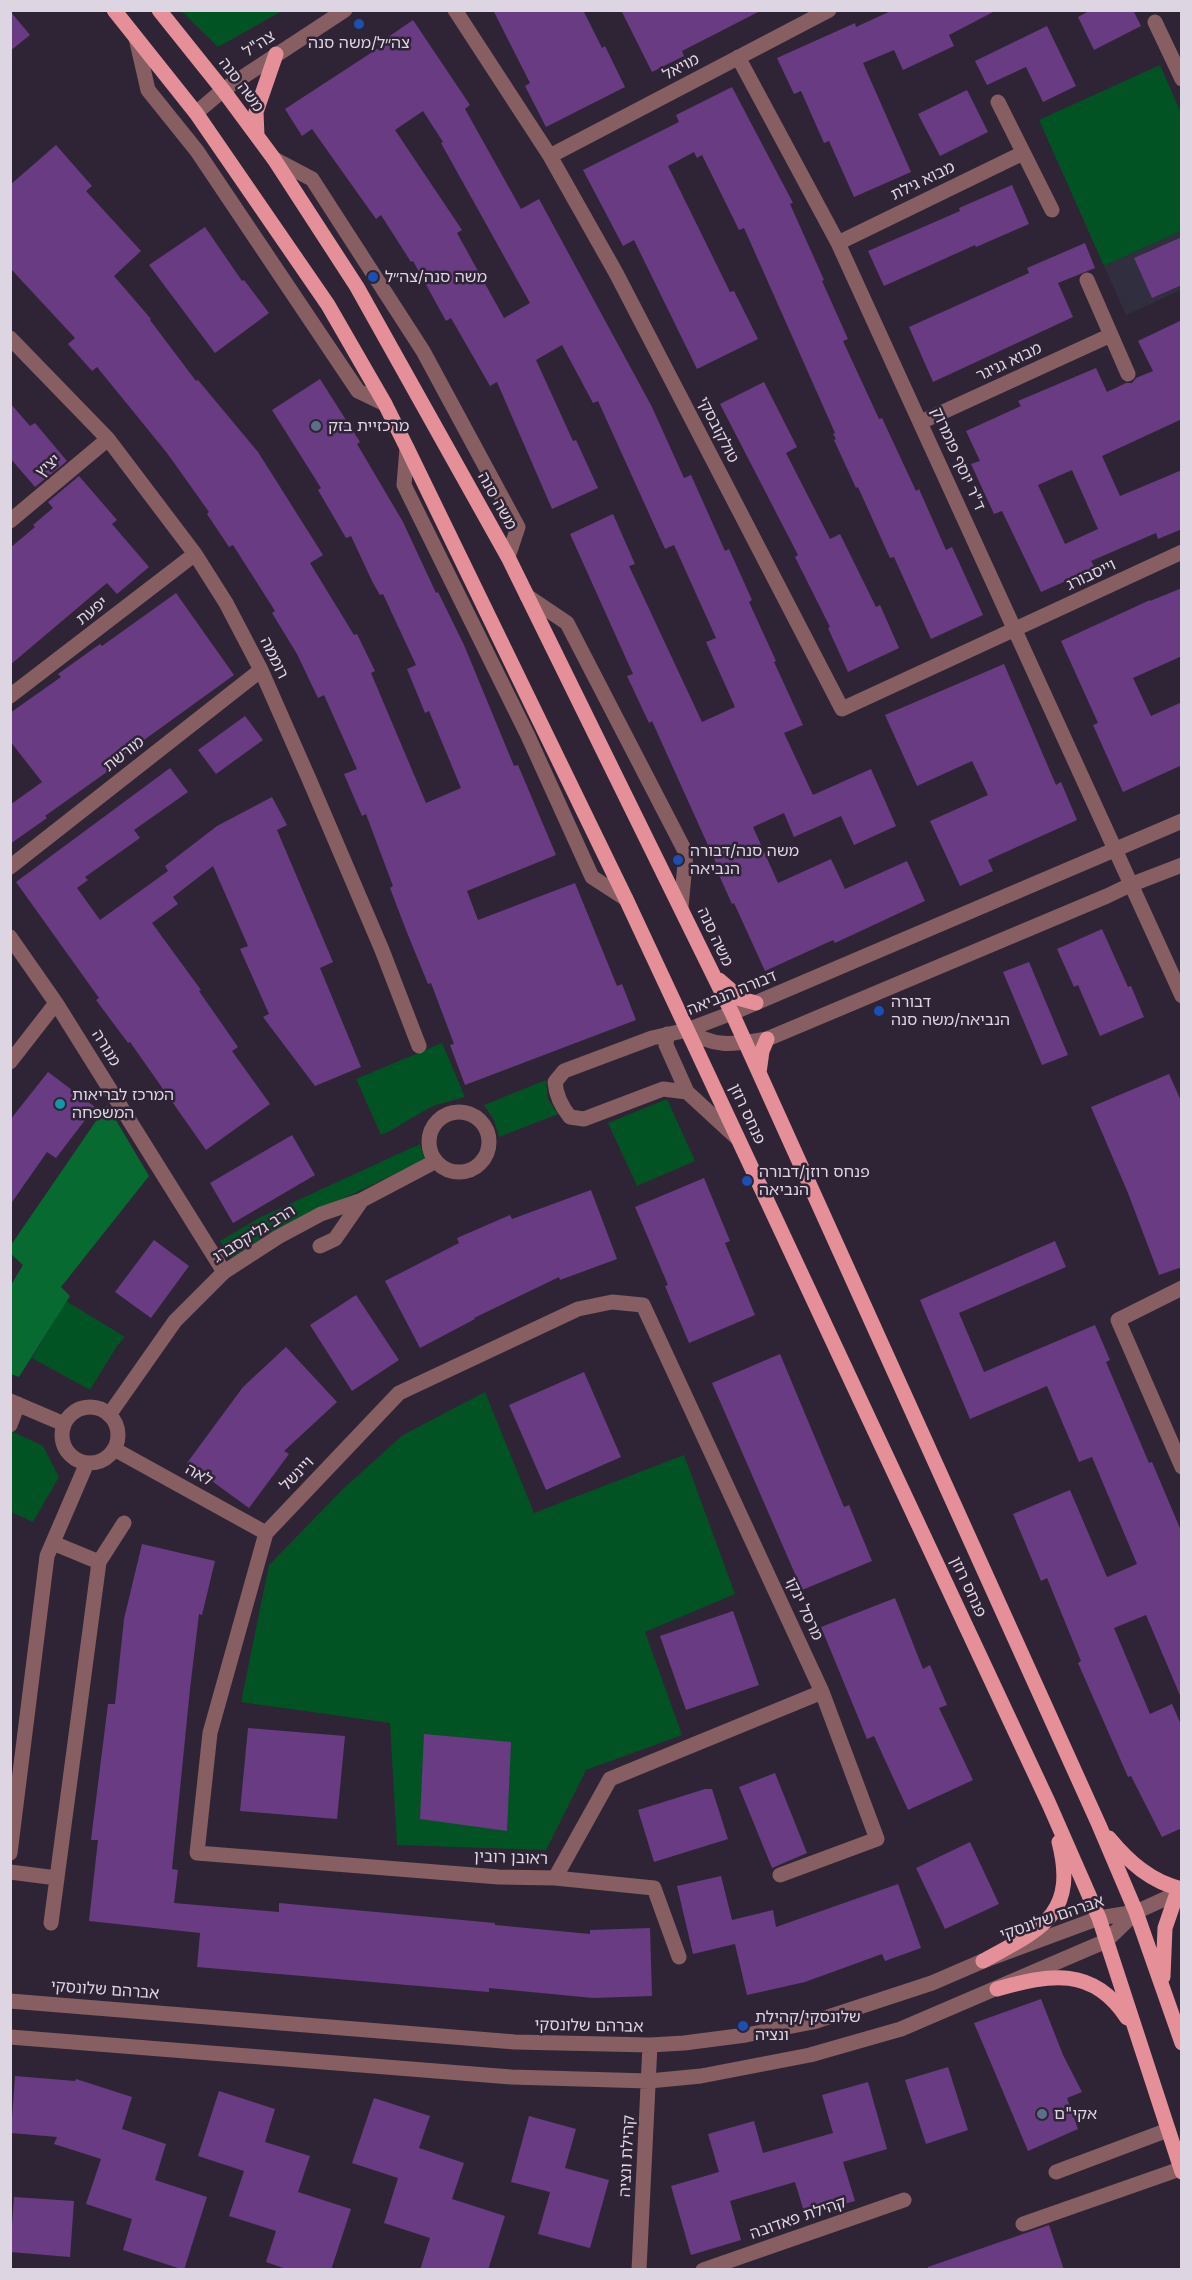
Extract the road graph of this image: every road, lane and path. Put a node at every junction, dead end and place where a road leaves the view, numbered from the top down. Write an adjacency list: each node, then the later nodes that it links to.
1 (114, 10): 7 (main road)
2 (159, 10): 11 (main road, משה סנה)
3 (345, 10): 8 (street, צה"ל)
4 (454, 10): 16 (street, טולקובסקי)
5 (829, 10): 9 (street, מויאל)
6 (1155, 22): 10 (street)
7 (136, 38): 13 (main road); 24 (street)
8 (276, 54): 11 (street, צה"ל); 14 (main road)
9 (738, 57): 16 (street, מויאל); 19 (street, ד"ר יוסף פומרוק)
10 (1181, 77)
11 (223, 90): 13 (street, צה"ל); 14 (main road, משה סנה)
12 (998, 102): 15 (street)
13 (196, 113): 24 (main road)
14 (257, 136): 17 (main road, משה סנה)
15 (1023, 153): 18 (street); 19 (street, מבוא גילת)
16 (550, 156): 33 (street, טולקובסקי)
17 (274, 159): 31 (main road, משה סנה); 31 (street)
18 (1052, 210)
19 (838, 243): 25 (street, ד"ר יוסף פומרוק)
20 (1087, 280): 21 (street)
21 (1111, 335): 23 (street); 25 (street, מבוא גניגר)
22 (10, 338): 26 (street, רוממה)
23 (1128, 374)
24 (385, 404): 27 (main road)
25 (921, 422): 33 (street, ד"ר יוסף פומרוק)
26 (108, 439): 28 (street, יציץ); 30 (street, רוממה)
27 (407, 448): 36 (street); 37 (main road)
28 (10, 521)
29 (1182, 552): 33 (street, וייסבורג)
30 (195, 554): 34 (street, רוממה); 35 (street, יפעת)
31 (508, 557): 32 (main road, משה סנה)
32 (527, 596): 44 (main road, משה סנה); 44 (street)
33 (1016, 629): 39 (street, ד"ר יוסף פומרוק)
34 (261, 670): 41 (street, מורשת); 55 (street, רוממה)
35 (10, 696)
36 (528, 736): 37 (street); 43 (street)
37 (551, 742): 43 (main road)
38 (1182, 821): 39 (street, דבורה הנביאה)
39 (1114, 849): 42 (street, ד"ר יוסף פומרוק); 49 (street, דבורה הנביאה)
40 (1182, 865): 42 (street, דבורה הנביאה)
41 (10, 867)
42 (1130, 885): 47 (street, ד"ר יוסף פומרוק); 53 (street, דבורה הנביאה)
43 (626, 899): 51 (main road)
44 (681, 907): 46 (main road, משה סנה)
45 (10, 937): 48 (street, מנורה)
46 (712, 975): 49 (main road); 50 (main road, משה סנה)
47 (1182, 996)
48 (56, 1003): 56 (street); 63 (street, מנורה)
49 (756, 1003): 50 (street, דבורה הנביאה)
50 (732, 1013): 51 (street, דבורה הנביאה); 54 (main road, משה סנה)
51 (687, 1030): 52 (street); 54 (street, דבורה הנביאה); 59 (main road, פנחס רוזן)
52 (667, 1034): 58 (street); 58 (street)
53 (767, 1040): 54 (street, דבורה הנביאה); 57 (main road)
54 (746, 1043): 57 (main road, פנחס רוזן)
55 (419, 1046)
56 (10, 1062)
57 (759, 1073): 79 (main road, פנחס רוזן)
58 (687, 1092): 59 (street)
59 (740, 1140): 78 (main road, פנחס רוזן)
60 (436, 1161): 60 (street); 61 (street, הרב גליקסברג)
61 (362, 1200): 62 (street); 63 (street, הרב גליקסברג)
62 (320, 1246)
63 (225, 1272): 67 (street, הרב גליקסברג)
64 (1182, 1288): 72 (street)
65 (643, 1305): 74 (street, ויינשל); 77 (street, מרסל ינקו)
66 (14, 1402): 68 (street); 69 (street)
67 (109, 1415): 68 (street); 70 (street)
68 (64, 1424): 71 (street)
69 (10, 1425)
70 (114, 1449): 71 (street); 74 (street, לאה)
71 (87, 1463): 75 (street)
72 (1182, 1467)
73 (124, 1523): 76 (street)
74 (266, 1533): 80 (street, ויינשל)
75 (53, 1543): 76 (street); 81 (street)
76 (99, 1562): 84 (street)
77 (822, 1692): 83 (street, מרסל ינקו); 85 (street, ראובן רובין)
78 (1049, 1804): 88 (main road, פנחס רוזן); 92 (main road)
79 (1099, 1825): 86 (main road); 87 (main road, פנחס רוזן)
80 (197, 1852): 85 (street, ראובן רובין)
81 (10, 1853)
82 (10, 1872): 84 (street)
83 (780, 1875)
84 (57, 1878): 89 (street)
85 (555, 1878): 91 (street)
86 (1180, 1891): 87 (street); 94 (main road)
87 (1136, 1912): 88 (street, אברהם שלונסקי); 90 (street, אברהם שלונסקי); 94 (main road, פנחס רוזן)
88 (1099, 1918): 90 (main road, פנחס רוזן); 92 (street, אברהם שלונסקי)
89 (51, 1923)
90 (1106, 1941): 93 (street, אברהם שלונסקי); 96 (main road, פנחס רוזן)
91 (679, 1957)
92 (983, 1961): 99 (street, אברהם שלונסקי)
93 (997, 1989): 96 (main road); 100 (street, אברהם שלונסקי)
94 (1164, 1995): 98 (main road, פנחס רוזן)
95 (10, 2001): 99 (street, אברהם שלונסקי)
96 (1137, 2032): 101 (main road, פנחס רוזן)
97 (10, 2037): 100 (street, אברהם שלונסקי)
98 (1182, 2043)
99 (650, 2045): 100 (street, קהילת ונציה)
100 (649, 2081): 106 (street, קהילת ונציה)
101 (1167, 2130): 102 (main road, פנחס רוזן); 103 (street)
102 (1181, 2170): 105 (street)
103 (1056, 2172)
104 (904, 2200): 107 (street, קהילת פאדובה)
105 (1023, 2224)
106 (639, 2270)
107 (703, 2270)

